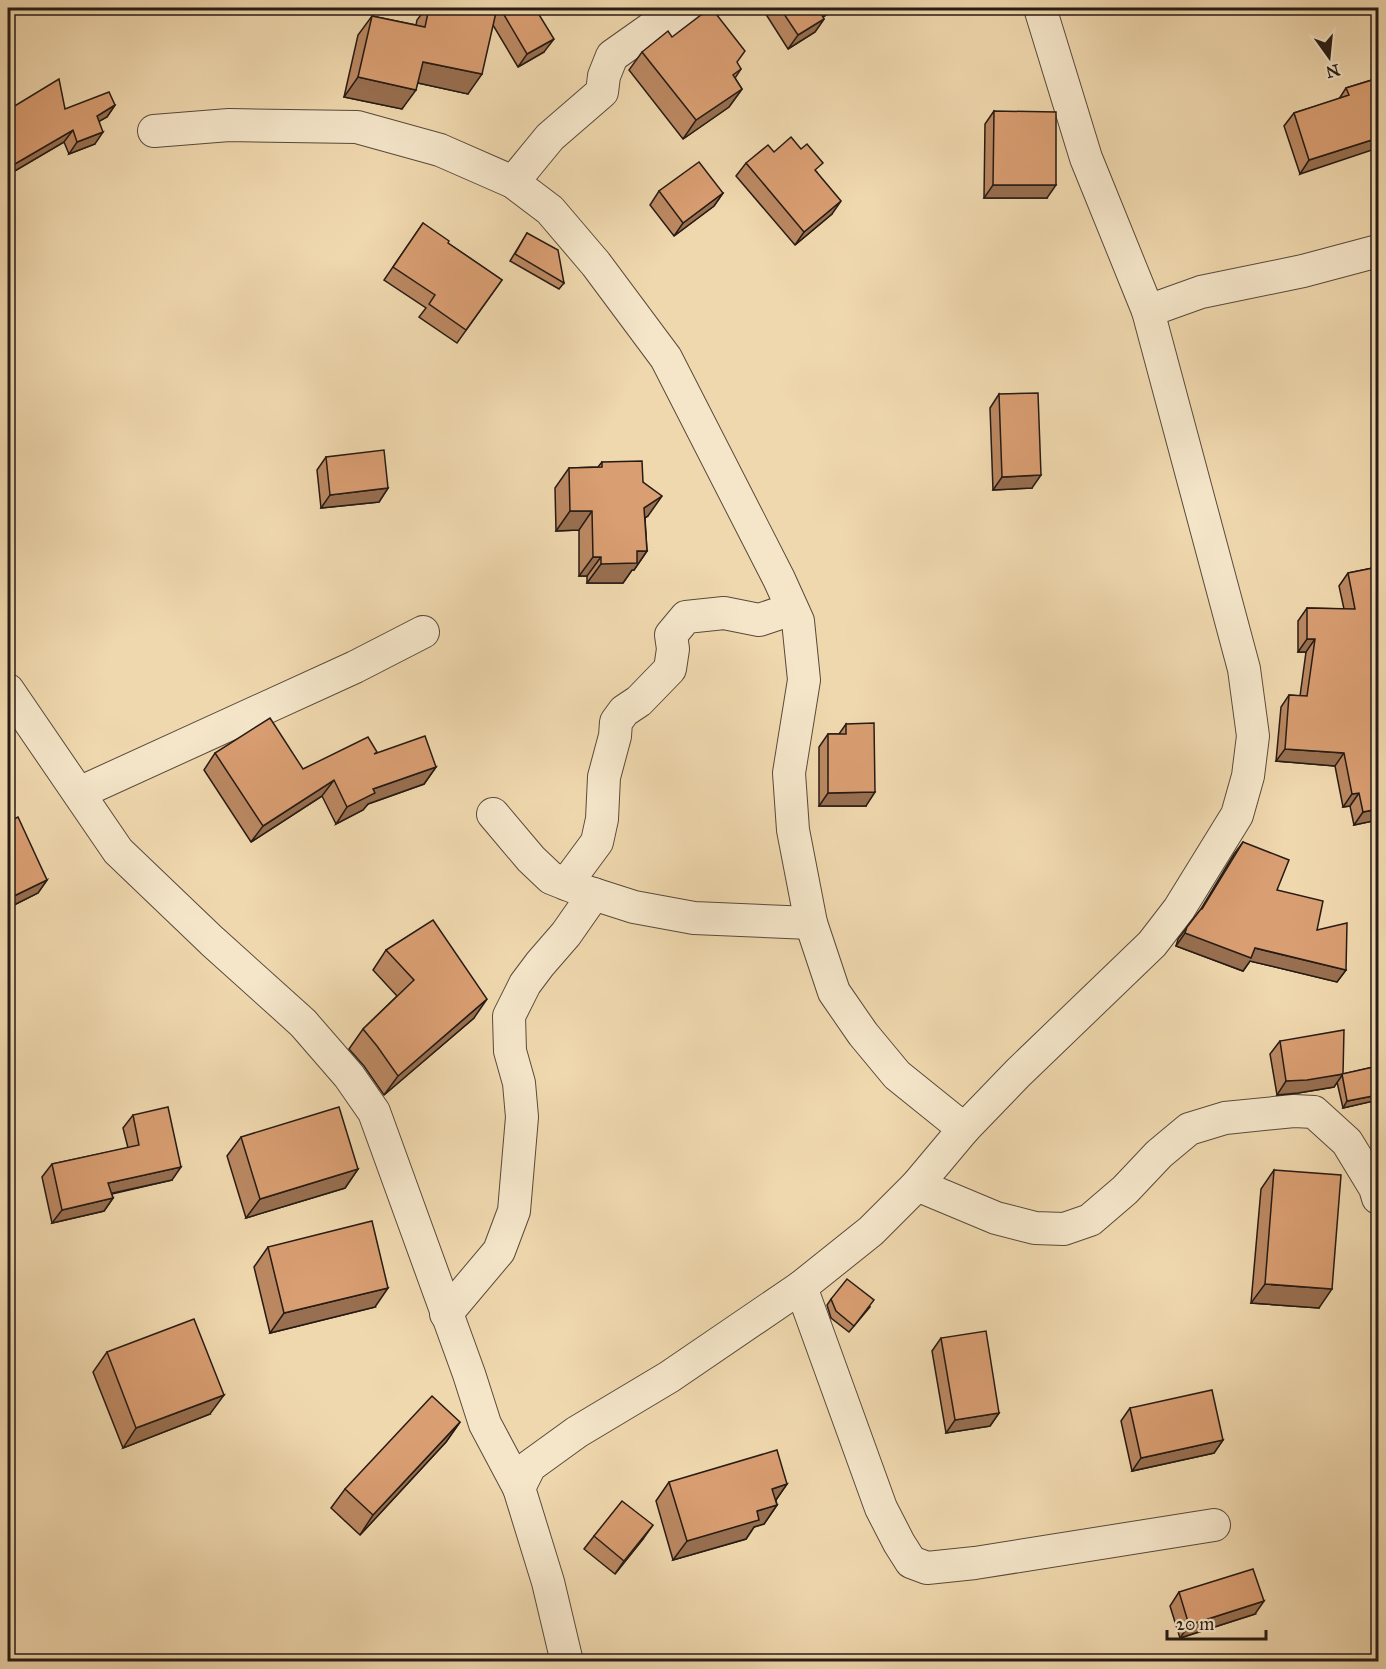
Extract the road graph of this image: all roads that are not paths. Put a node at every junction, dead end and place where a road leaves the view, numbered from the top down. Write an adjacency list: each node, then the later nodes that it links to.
1 (704, 8): 4 (street)
2 (1040, 8): 6 (street)
3 (154, 131): 4 (street)
4 (513, 182): 7 (street)
5 (1378, 251): 6 (street)
6 (1148, 311): 14 (street)
7 (792, 609): 12 (street); 13 (street)
8 (423, 632): 10 (street)
9 (8, 690): 10 (street)
10 (79, 793): 18 (street)
11 (493, 814): 12 (street)
12 (580, 889): 13 (street); 18 (street)
13 (812, 923): 14 (street)
14 (964, 1129): 15 (street)
15 (917, 1185): 16 (street); 17 (street)
16 (1378, 1198)
17 (801, 1287): 19 (street); 20 (street)
18 (446, 1314): 19 (street)
19 (519, 1488): 21 (street)
20 (1214, 1525)
21 (567, 1662)

